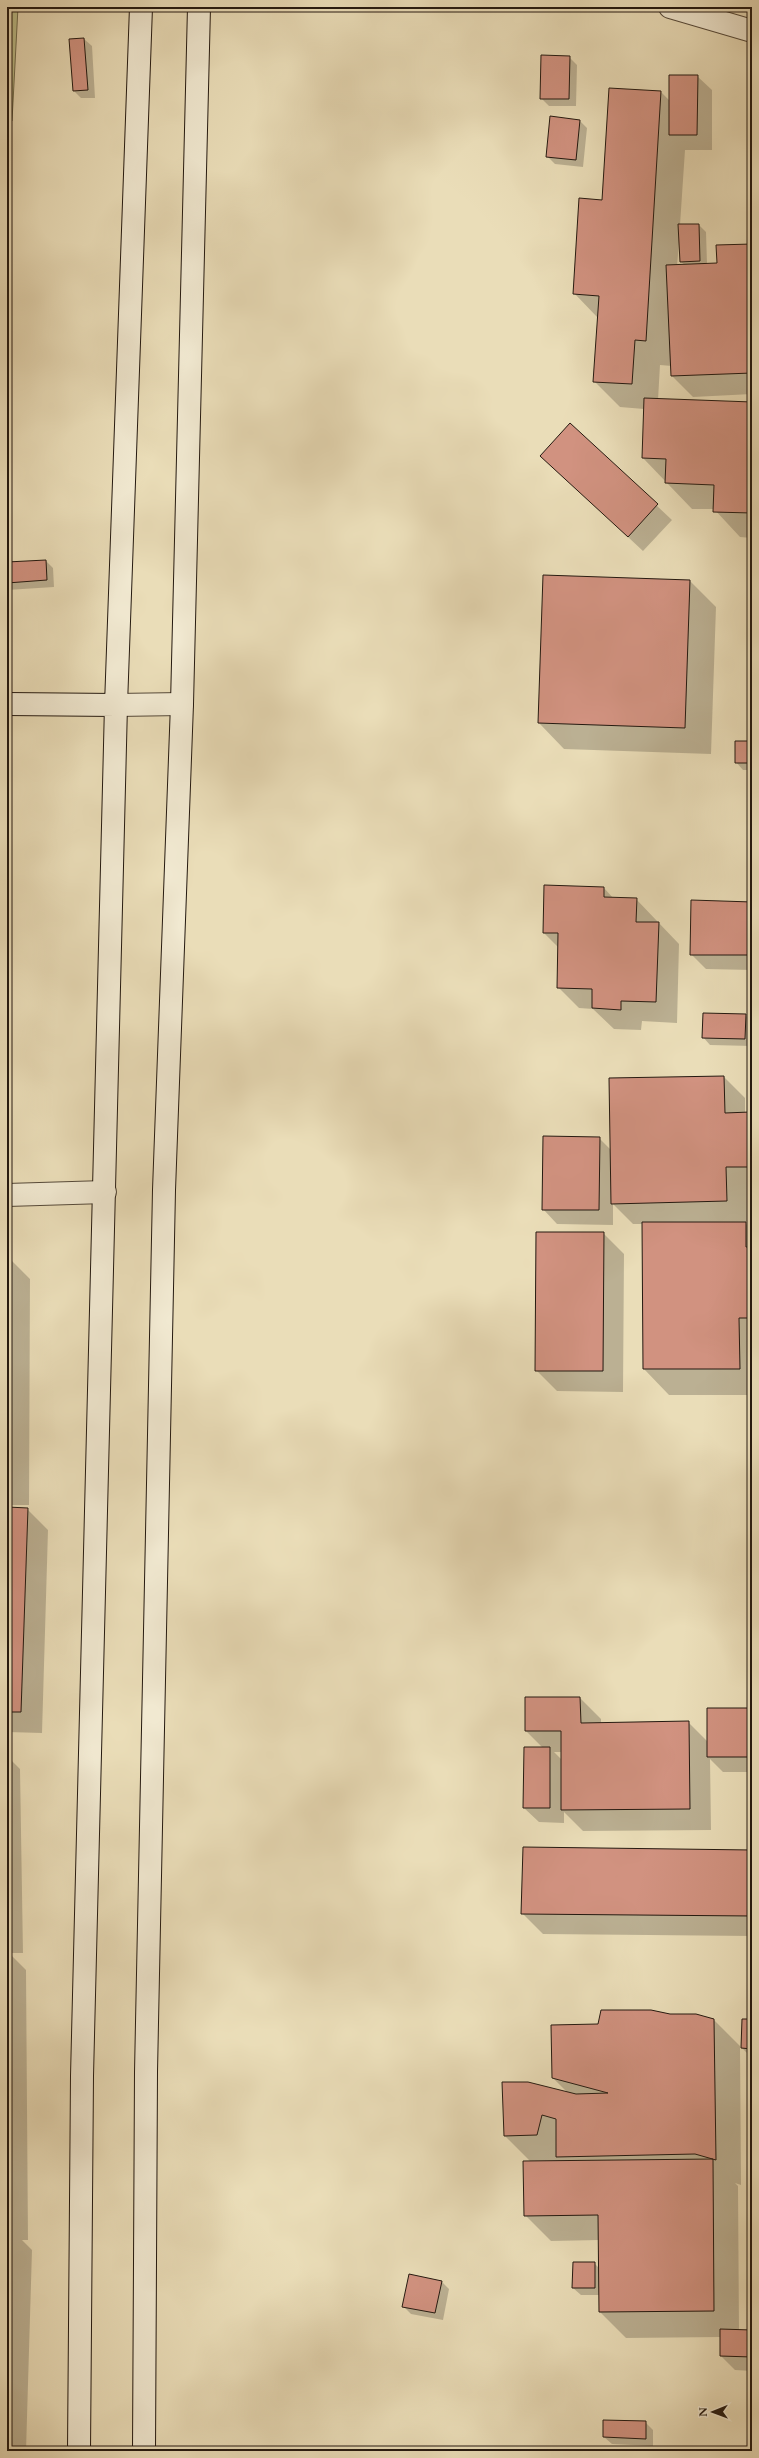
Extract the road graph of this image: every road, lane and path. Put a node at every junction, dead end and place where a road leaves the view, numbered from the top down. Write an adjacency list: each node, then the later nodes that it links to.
1 (142, 7): 7 (street)
2 (199, 7): 6 (street)
3 (670, 7): 4 (street)
4 (752, 31)
5 (7, 704): 7 (street)
6 (182, 704): 7 (street); 11 (street)
7 (116, 705): 8 (street)
8 (105, 1192): 9 (street); 10 (street)
9 (7, 1194)
10 (80, 2451)
11 (144, 2451)

